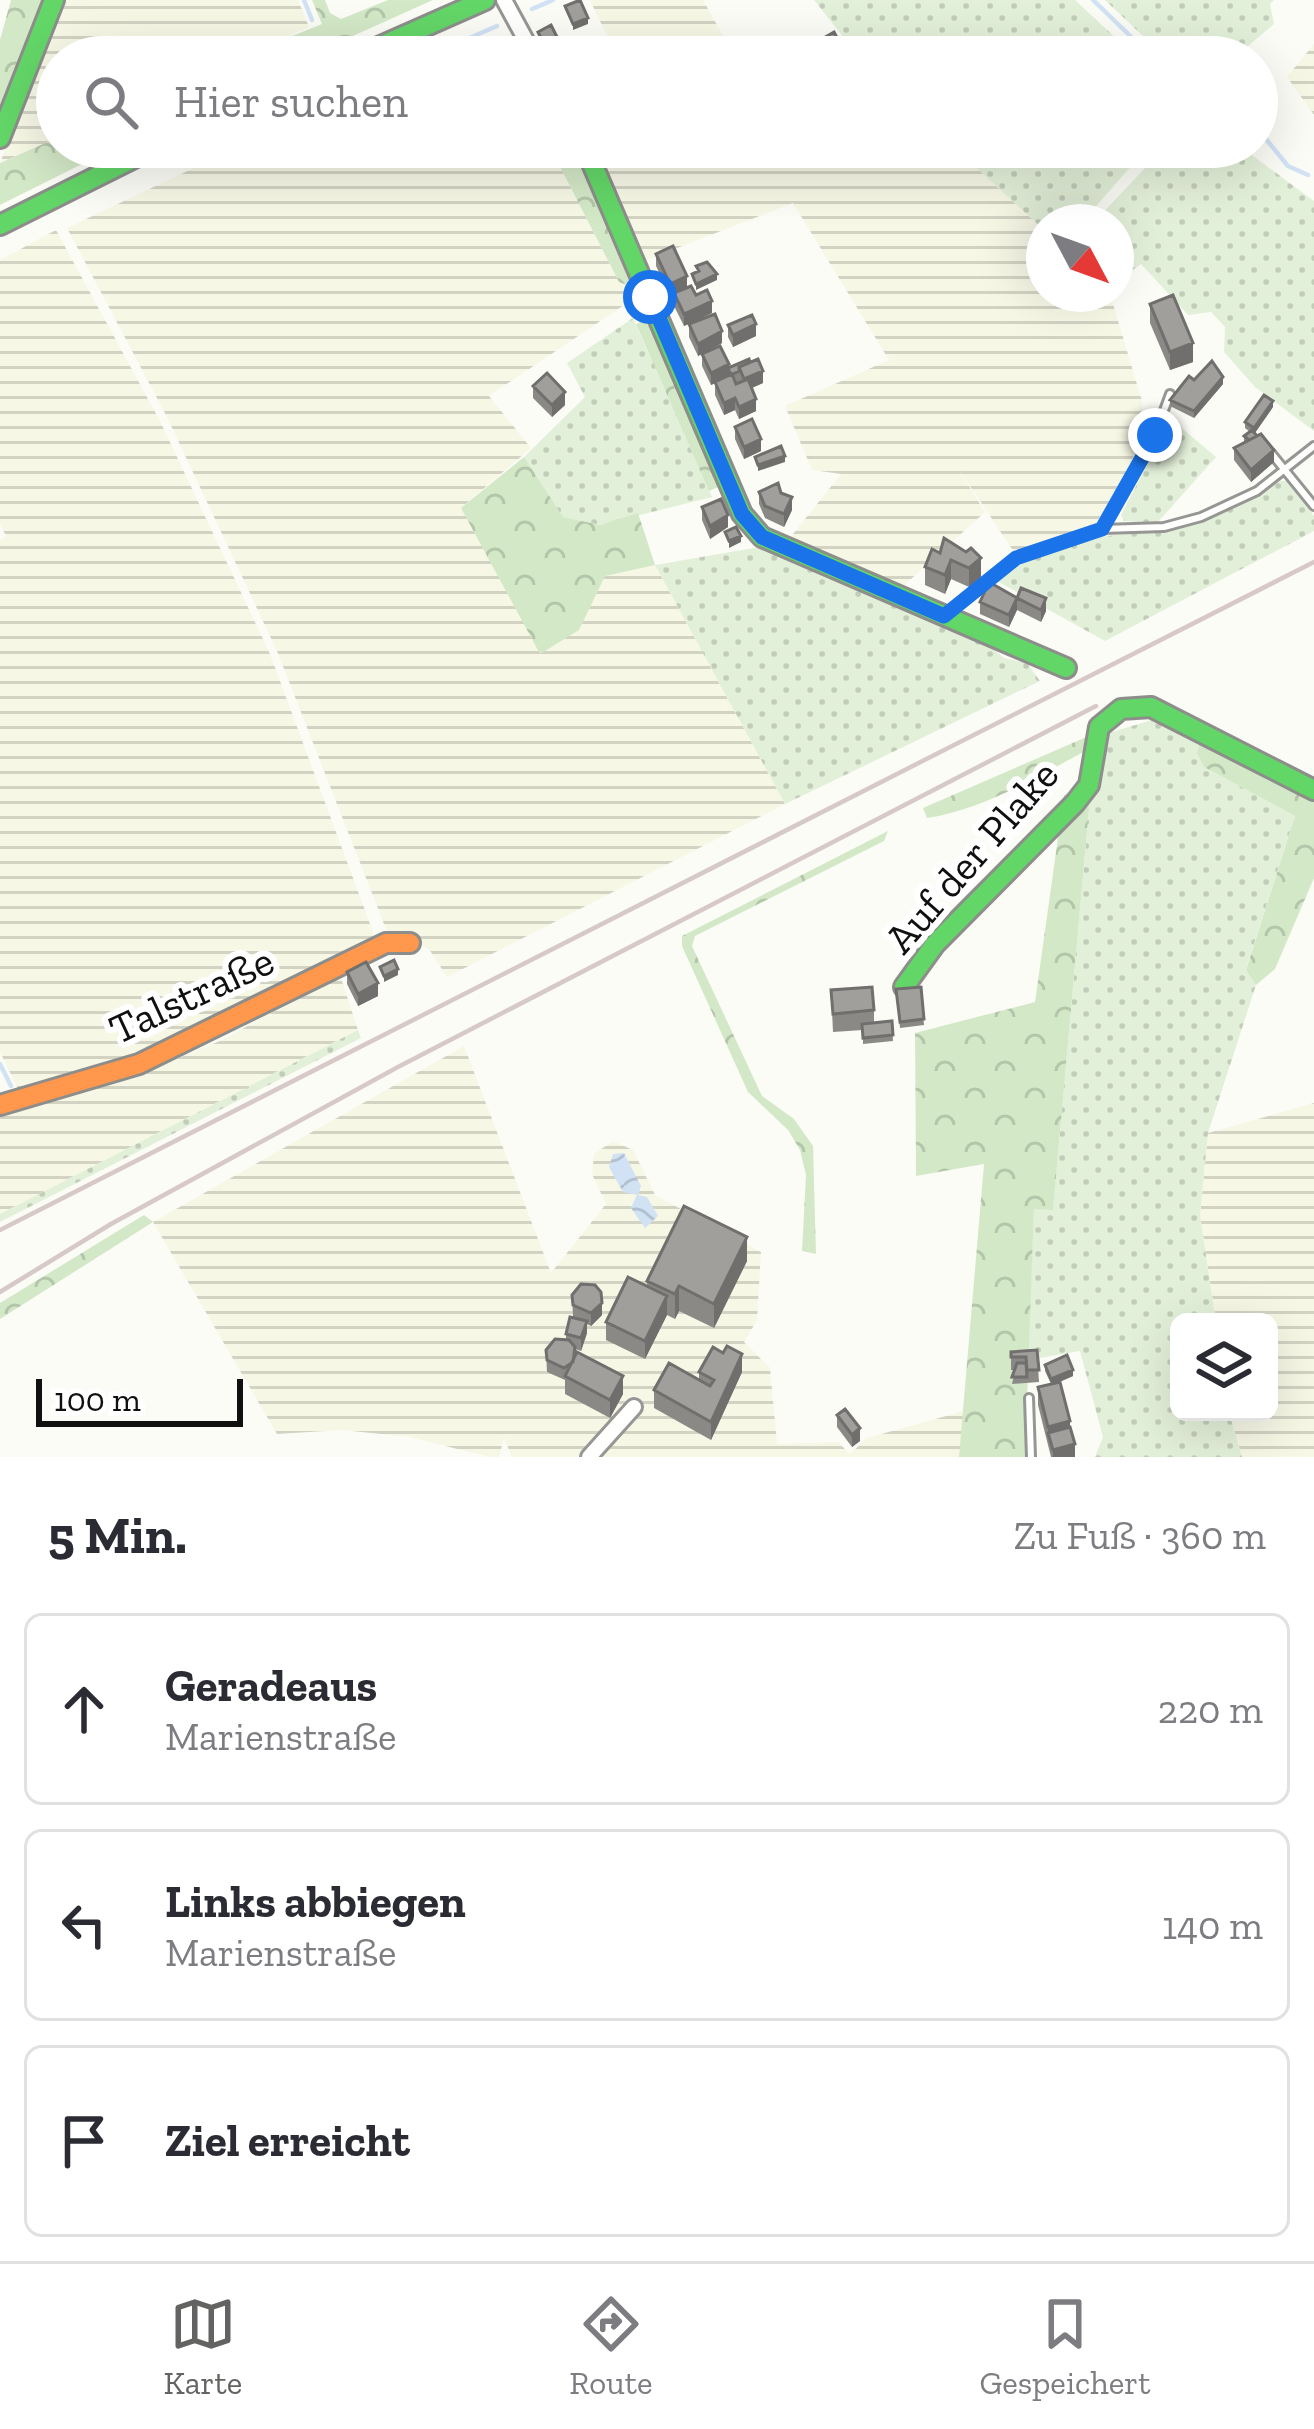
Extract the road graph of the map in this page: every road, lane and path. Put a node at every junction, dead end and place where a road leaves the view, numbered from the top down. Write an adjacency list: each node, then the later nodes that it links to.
1 (54, 0): 4 (street)
2 (484, 0): 5 (street)
3 (505, 0): 6 (street)
4 (40, 36)
5 (403, 36)
6 (524, 36)
7 (36, 46): 8 (street)
8 (0, 138)
9 (114, 168): 11 (street)
10 (594, 168): 18 (street)
11 (0, 225)
12 (1170, 394): 17 (lane)
13 (1261, 438): 15 (lane)
14 (1314, 446): 15 (lane)
15 (1286, 473): 16 (lane); 17 (lane)
16 (1314, 506)
17 (1102, 529): 18 (lane)
18 (944, 616): 19 (street)
19 (1066, 668)
20 (1314, 790): 22 (street, Auf der Plake)
21 (410, 943): 23 (street, Talstraße)
22 (904, 987)
23 (0, 1105)
24 (1029, 1398): 27 (lane)
25 (634, 1407): 26 (street)
26 (590, 1457)
27 (1031, 1457)

